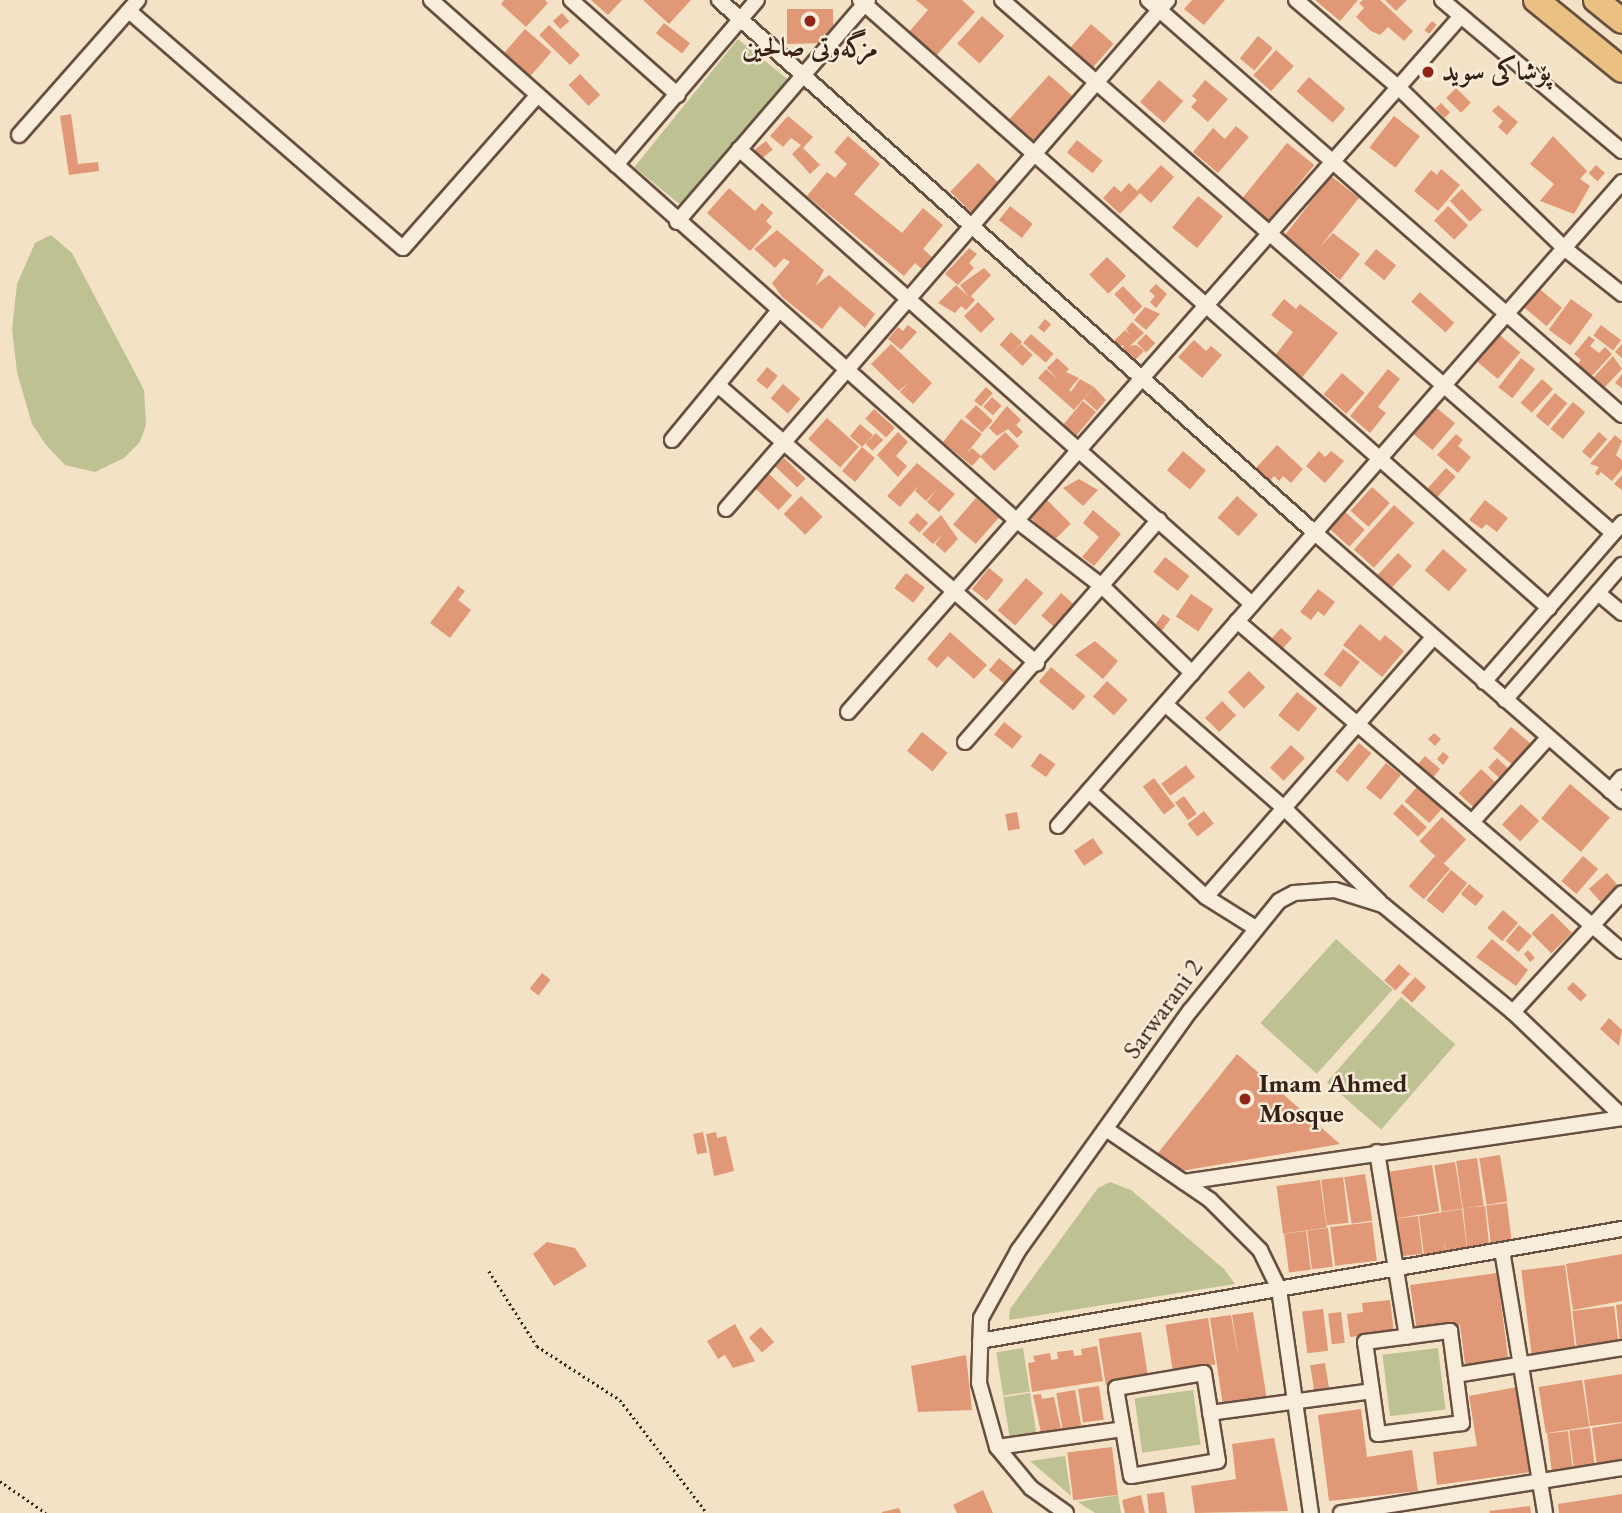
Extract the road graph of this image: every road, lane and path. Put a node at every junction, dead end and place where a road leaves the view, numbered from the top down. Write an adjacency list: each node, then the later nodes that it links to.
1 (571, 0): 22 (street)
2 (719, 0): 15 (street)
3 (757, 0): 15 (street)
4 (1002, 0): 19 (street)
5 (1148, 0): 12 (street)
6 (1297, 0): 20 (street)
7 (1442, 0): 14 (street)
8 (1536, 0): 17 (highway)
9 (1596, 0): 16 (highway)
10 (864, 1): 18 (street); 26 (street)
11 (440, 3): 21 (street)
12 (1164, 5): 19 (street); 27 (street)
13 (134, 6): 21 (street); 23 (street)
14 (1461, 16): 20 (street); 25 (street)
15 (741, 19): 18 (street); 22 (street)
16 (1622, 21)
17 (1622, 69)
18 (803, 75): 24 (street); 31 (street)
19 (1095, 85): 26 (street); 32 (street)
20 (1398, 87): 27 (street); 33 (street)
21 (538, 95): 28 (street)
22 (678, 95): 28 (street)
23 (19, 135)
24 (739, 149): 30 (street); 35 (street)
25 (1622, 151)
26 (1035, 154): 31 (street); 36 (street)
27 (1334, 160): 32 (street); 38 (street)
28 (616, 165): 30 (street)
29 (1622, 181): 33 (street)
30 (677, 222): 37 (street)
31 (974, 224): 35 (street); 40 (street)
32 (1270, 232): 36 (street); 42 (street)
33 (1564, 248): 34 (street); 38 (street)
34 (1622, 294)
35 (910, 297): 39 (street); 46 (street)
36 (1206, 305): 40 (street); 47 (street)
37 (779, 310): 39 (street); 41 (street)
38 (1506, 314): 42 (street); 43 (street)
39 (848, 369): 45 (street); 49 (street)
40 (1142, 378): 46 (street); 52 (street)
41 (719, 386): 44 (street); 45 (street)
42 (1443, 386): 47 (street); 51 (street)
43 (1622, 415)
44 (672, 440)
45 (785, 442): 48 (street); 55 (street)
46 (1080, 448): 49 (street); 50 (street)
47 (1380, 459): 52 (street); 58 (street)
48 (726, 509)
49 (1016, 520): 54 (street); 55 (street)
50 (1159, 520): 54 (street); 57 (street)
51 (1618, 528): 58 (street)
52 (1315, 533): 57 (street); 61 (street)
53 (1622, 565): 56 (street)
54 (1103, 587): 62 (street); 63 (street)
55 (956, 589): 62 (street); 67 (street)
56 (1598, 593): 59 (street); 65 (street)
57 (1252, 604): 60 (street)
58 (1549, 608): 64 (street)
59 (1622, 614)
60 (1237, 621): 63 (street); 68 (street)
61 (1433, 638): 64 (street); 68 (street)
62 (1037, 663): 70 (street)
63 (1192, 673): 66 (street)
64 (1484, 682): 65 (street)
65 (1504, 700): 69 (street)
66 (1165, 704): 72 (street); 75 (street)
67 (848, 712)
68 (1357, 724): 75 (street); 76 (street)
69 (1548, 738): 73 (street); 76 (street)
70 (965, 742)
71 (1622, 777): 73 (street)
72 (1089, 791): 77 (street); 79 (street)
73 (1610, 791): 74 (street)
74 (1622, 800)
75 (1284, 808): 79 (street); 80 (street)
76 (1472, 822): 81 (street)
77 (1058, 826)
78 (1622, 893): 81 (street)
79 (1206, 897): 82 (street)
80 (1383, 905): 82 (street, Sarwarani 2); 84 (street, Sarwarani 2)
81 (1593, 926): 83 (street); 84 (street)
82 (1254, 927): 86 (street, Sarwarani 2)
83 (1622, 951)
84 (1513, 1012): 85 (street, Sarwarani 2)
85 (1622, 1117): 87 (street)
86 (1106, 1129): 88 (street); 95 (street, Sarwarani 2)
87 (1377, 1152): 88 (street); 91 (street)
88 (1184, 1182): 93 (street)
89 (1622, 1229): 90 (street)
90 (1502, 1250): 91 (street); 97 (street)
91 (1396, 1269): 93 (street); 94 (street)
92 (489, 1271): 108 (path)
93 (1279, 1289): 95 (street); 100 (street)
94 (1407, 1337): 98 (street); 99 (street)
95 (980, 1341): 103 (street, Sarwarani 2)
96 (1622, 1349): 97 (street)
97 (1521, 1365): 98 (street); 106 (street)
98 (1456, 1375): 99 (street)
99 (1372, 1391): 100 (street)
100 (1295, 1401): 101 (street); 110 (street)
101 (1210, 1413): 102 (street); 102 (street)
102 (1123, 1429): 103 (street)
103 (997, 1447): 109 (street, Sarwarani 2)
104 (1622, 1468): 106 (street)
105 (0, 1481): 107 (path)
106 (1539, 1481): 111 (street); 112 (street)
107 (46, 1513)
108 (707, 1513)
109 (1066, 1513)
110 (1311, 1513)
111 (1341, 1513)
112 (1545, 1513)

